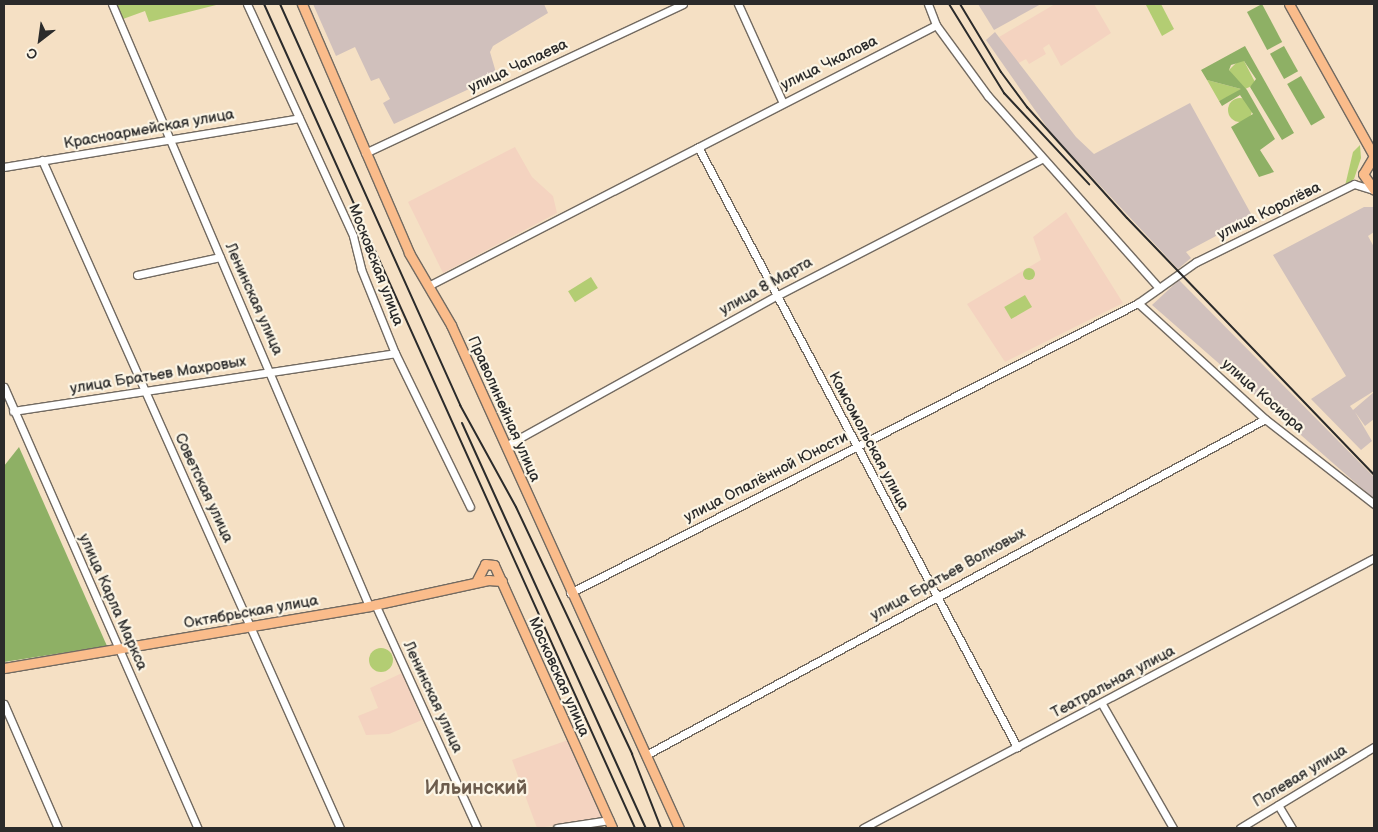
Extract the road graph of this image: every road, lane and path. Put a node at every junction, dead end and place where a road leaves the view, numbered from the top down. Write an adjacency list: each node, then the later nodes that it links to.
1 (112, 4): 11 (street, Ленинская улица)
2 (247, 4): 10 (street, Московская улица)
3 (302, 4): 13 (main road, Праволинейная улица)
4 (682, 4): 13 (street, улица Чапаева)
5 (738, 4): 9 (street)
6 (928, 4): 8 (street)
7 (1289, 4): 14 (main road)
8 (936, 24): 9 (street, улица Чкалова); 15 (street)
9 (782, 101): 12 (street, улица Чкалова)
10 (300, 118): 11 (street, Красноармейская улица); 27 (street, Московская улица)
11 (170, 138): 16 (street, Красноармейская улица); 21 (street, Ленинская улица)
12 (698, 146): 23 (street, улица Чкалова); 25 (street, Комсомольская улица)
13 (365, 153): 23 (main road, Праволинейная улица)
14 (1374, 156): 18 (main road)
15 (1042, 159): 24 (street); 25 (street, улица 8 Марта)
16 (42, 160): 17 (street, Красноармейская улица); 30 (street, Советская улица)
17 (4, 166)
18 (1364, 167): 19 (street); 20 (main road)
19 (1354, 184): 20 (street); 24 (street, улица Королёва)
20 (1374, 190)
21 (220, 257): 22 (street); 28 (street, Ленинская улица)
22 (137, 275)
23 (428, 286): 33 (main road, Праволинейная улица)
24 (1159, 288): 26 (street, улица Опалённой Юности)
25 (778, 295): 33 (street, улица 8 Марта); 34 (street, Комсомольская улица)
26 (1138, 303): 32 (street, улица Косиора); 34 (street, улица Опалённой Юности)
27 (395, 353): 28 (street, улица Братьев Махровых); 36 (street, Московская улица)
28 (271, 371): 30 (street, улица Братьев Махровых); 42 (street, Ленинская улица)
29 (4, 387): 31 (street, улица Карла Маркса)
30 (144, 391): 31 (street, улица Братьев Махровых); 43 (street, Советская улица)
31 (14, 411): 44 (street, улица Карла Маркса)
32 (1265, 419): 35 (street, улица Косиора); 41 (street, улица Братьев Волковых)
33 (507, 445): 40 (main road, Праволинейная улица)
34 (856, 446): 40 (street, улица Опалённой Юности); 41 (street, Комсомольская улица)
35 (1374, 504)
36 (470, 507)
37 (1374, 558): 47 (street, Театральная улица)
38 (502, 581): 39 (main road, Октябрьская улица); 39 (main road, Московская улица); 52 (main road, Московская улица)
39 (476, 582): 42 (main road, Октябрьская улица)
40 (570, 593): 50 (main road, Праволинейная улица)
41 (936, 596): 48 (street, Комсомольская улица); 50 (street, улица Братьев Волковых)
42 (372, 605): 43 (main road, Октябрьская улица); 56 (street, Ленинская улица)
43 (253, 626): 44 (main road, Октябрьская улица); 55 (street, Советская улица)
44 (118, 648): 45 (main road, Октябрьская улица); 54 (street, улица Карла Маркса)
45 (4, 668)
46 (4, 704): 53 (street)
47 (1102, 704): 48 (street, Театральная улица); 60 (street)
48 (1017, 747): 59 (street, Театральная улица)
49 (1373, 749): 51 (street, Полевая улица)
50 (646, 755): 58 (main road, Праволинейная улица)
51 (1278, 806): 61 (street, Полевая улица); 62 (street)
52 (610, 824): 57 (street)
53 (58, 828)
54 (198, 828)
55 (340, 828)
56 (477, 828)
57 (557, 828)
58 (679, 828)
59 (863, 828)
60 (1173, 828)
61 (1240, 828)
62 (1292, 828)

